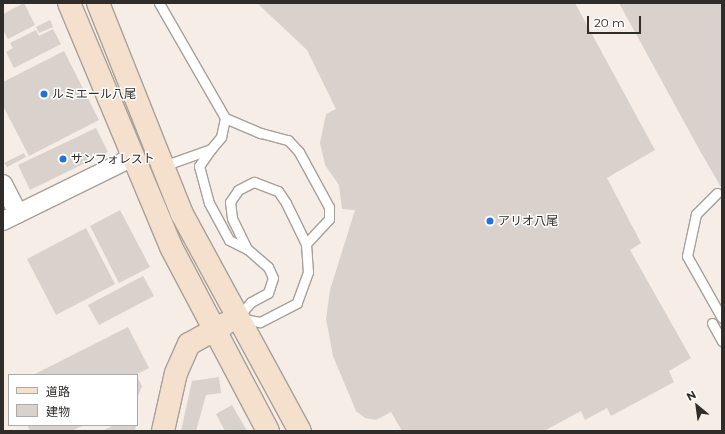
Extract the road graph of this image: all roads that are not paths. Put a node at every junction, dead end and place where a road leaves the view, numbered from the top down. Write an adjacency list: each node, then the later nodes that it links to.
1 (69, 3): 6 (street)
2 (98, 3): 7 (street)
3 (159, 3): 4 (lane)
4 (225, 118): 5 (lane); 11 (lane)
5 (211, 149): 7 (lane); 12 (lane)
6 (133, 157): 10 (street); 16 (street)
7 (162, 166): 13 (street)
8 (3, 184): 10 (street)
9 (717, 193): 14 (lane)
10 (10, 217)
11 (306, 244): 12 (lane); 13 (lane)
12 (247, 248): 13 (lane)
13 (237, 318): 16 (street); 20 (street)
14 (722, 318)
15 (712, 323): 17 (lane)
16 (212, 331): 18 (street); 19 (street)
17 (722, 340)
18 (163, 431)
19 (268, 431)
20 (300, 431)

